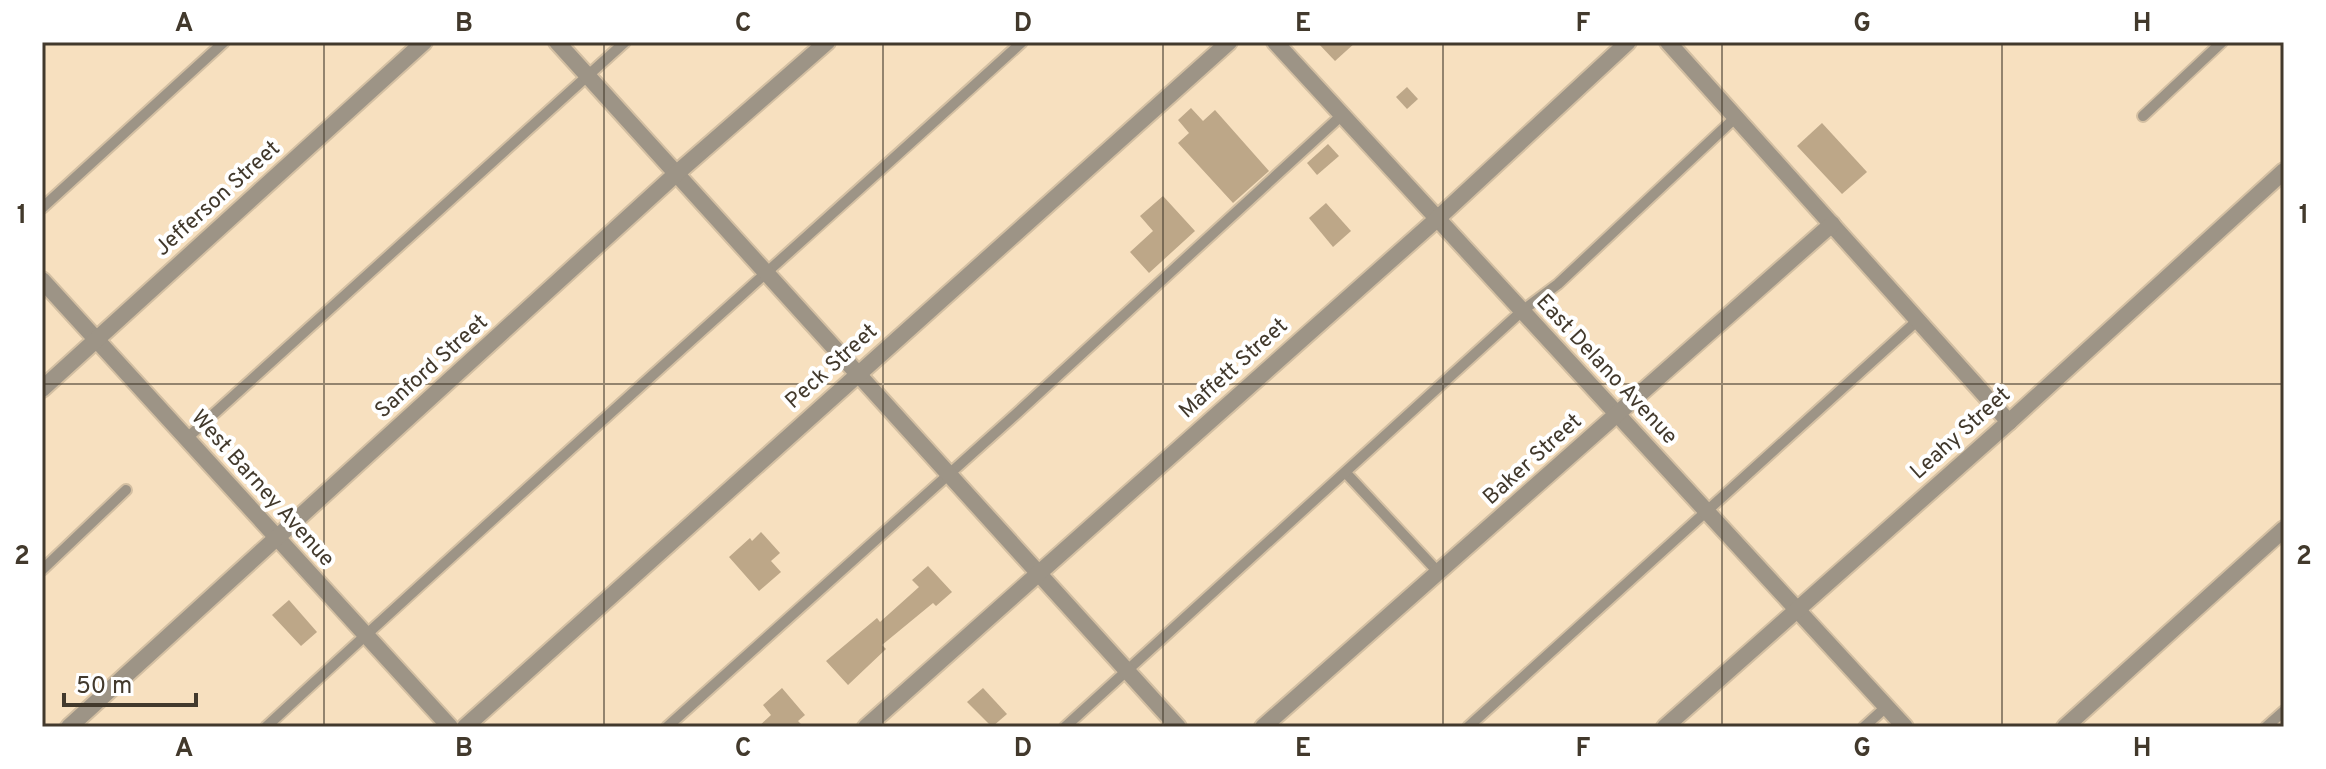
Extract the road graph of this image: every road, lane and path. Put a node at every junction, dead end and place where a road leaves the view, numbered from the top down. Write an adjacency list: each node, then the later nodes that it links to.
1 (224, 42): 18 (lane)
2 (424, 42): 25 (street, Jefferson Street)
3 (557, 42): 12 (street)
4 (625, 42): 12 (lane)
5 (827, 42): 17 (street, Sanford Street)
6 (1022, 42): 21 (lane)
7 (1229, 42): 26 (street, Peck Street)
8 (1275, 42): 13 (street, East Delano Avenue)
9 (1628, 42): 19 (street, Maffett Street)
10 (1668, 42): 15 (street)
11 (2222, 42): 14 (lane)
12 (588, 76): 17 (street); 30 (lane)
13 (1342, 115): 19 (street, East Delano Avenue); 32 (lane)
14 (2143, 116)
15 (1736, 117): 20 (street); 23 (lane)
16 (2284, 171): 29 (street, Leahy Street)
17 (677, 173): 21 (street); 36 (street, Sanford Street)
18 (42, 208)
19 (1437, 219): 23 (street, East Delano Avenue); 38 (street, Maffett Street)
20 (1832, 224): 24 (street); 28 (street, Baker Street)
21 (767, 274): 26 (street); 41 (lane)
22 (42, 280): 25 (street, West Barney Avenue)
23 (1522, 311): 28 (street, East Delano Avenue); 31 (lane)
24 (1918, 320): 29 (street); 34 (lane)
25 (95, 339): 27 (street, Jefferson Street); 30 (street, West Barney Avenue)
26 (857, 374): 32 (street); 48 (street, Peck Street)
27 (42, 389)
28 (1618, 414): 34 (street, East Delano Avenue); 39 (street, Baker Street)
29 (2009, 422): 40 (street, Leahy Street)
30 (186, 439): 36 (street, West Barney Avenue)
31 (1346, 473): 39 (lane); 42 (lane)
32 (948, 475): 38 (street); 49 (lane)
33 (126, 490): 37 (lane)
34 (1707, 511): 40 (street, East Delano Avenue); 54 (lane)
35 (2283, 532): 58 (street)
36 (277, 538): 41 (street, West Barney Avenue); 45 (street, Sanford Street)
37 (42, 570)
38 (1037, 573): 42 (street); 50 (street, Maffett Street)
39 (1439, 573): 53 (street, Baker Street)
40 (1797, 609): 43 (street, East Delano Avenue); 55 (street, Leahy Street)
41 (365, 635): 46 (lane); 47 (street, West Barney Avenue)
42 (1127, 672): 51 (lane); 52 (street)
43 (1886, 707): 56 (lane); 57 (street, East Delano Avenue)
44 (2284, 711): 59 (lane)
45 (69, 727)
46 (266, 727)
47 (450, 727)
48 (465, 727)
49 (667, 727)
50 (866, 727)
51 (1065, 727)
52 (1178, 727)
53 (1263, 727)
54 (1468, 727)
55 (1665, 727)
56 (1864, 727)
57 (1905, 727)
58 (2065, 727)
59 (2266, 727)

